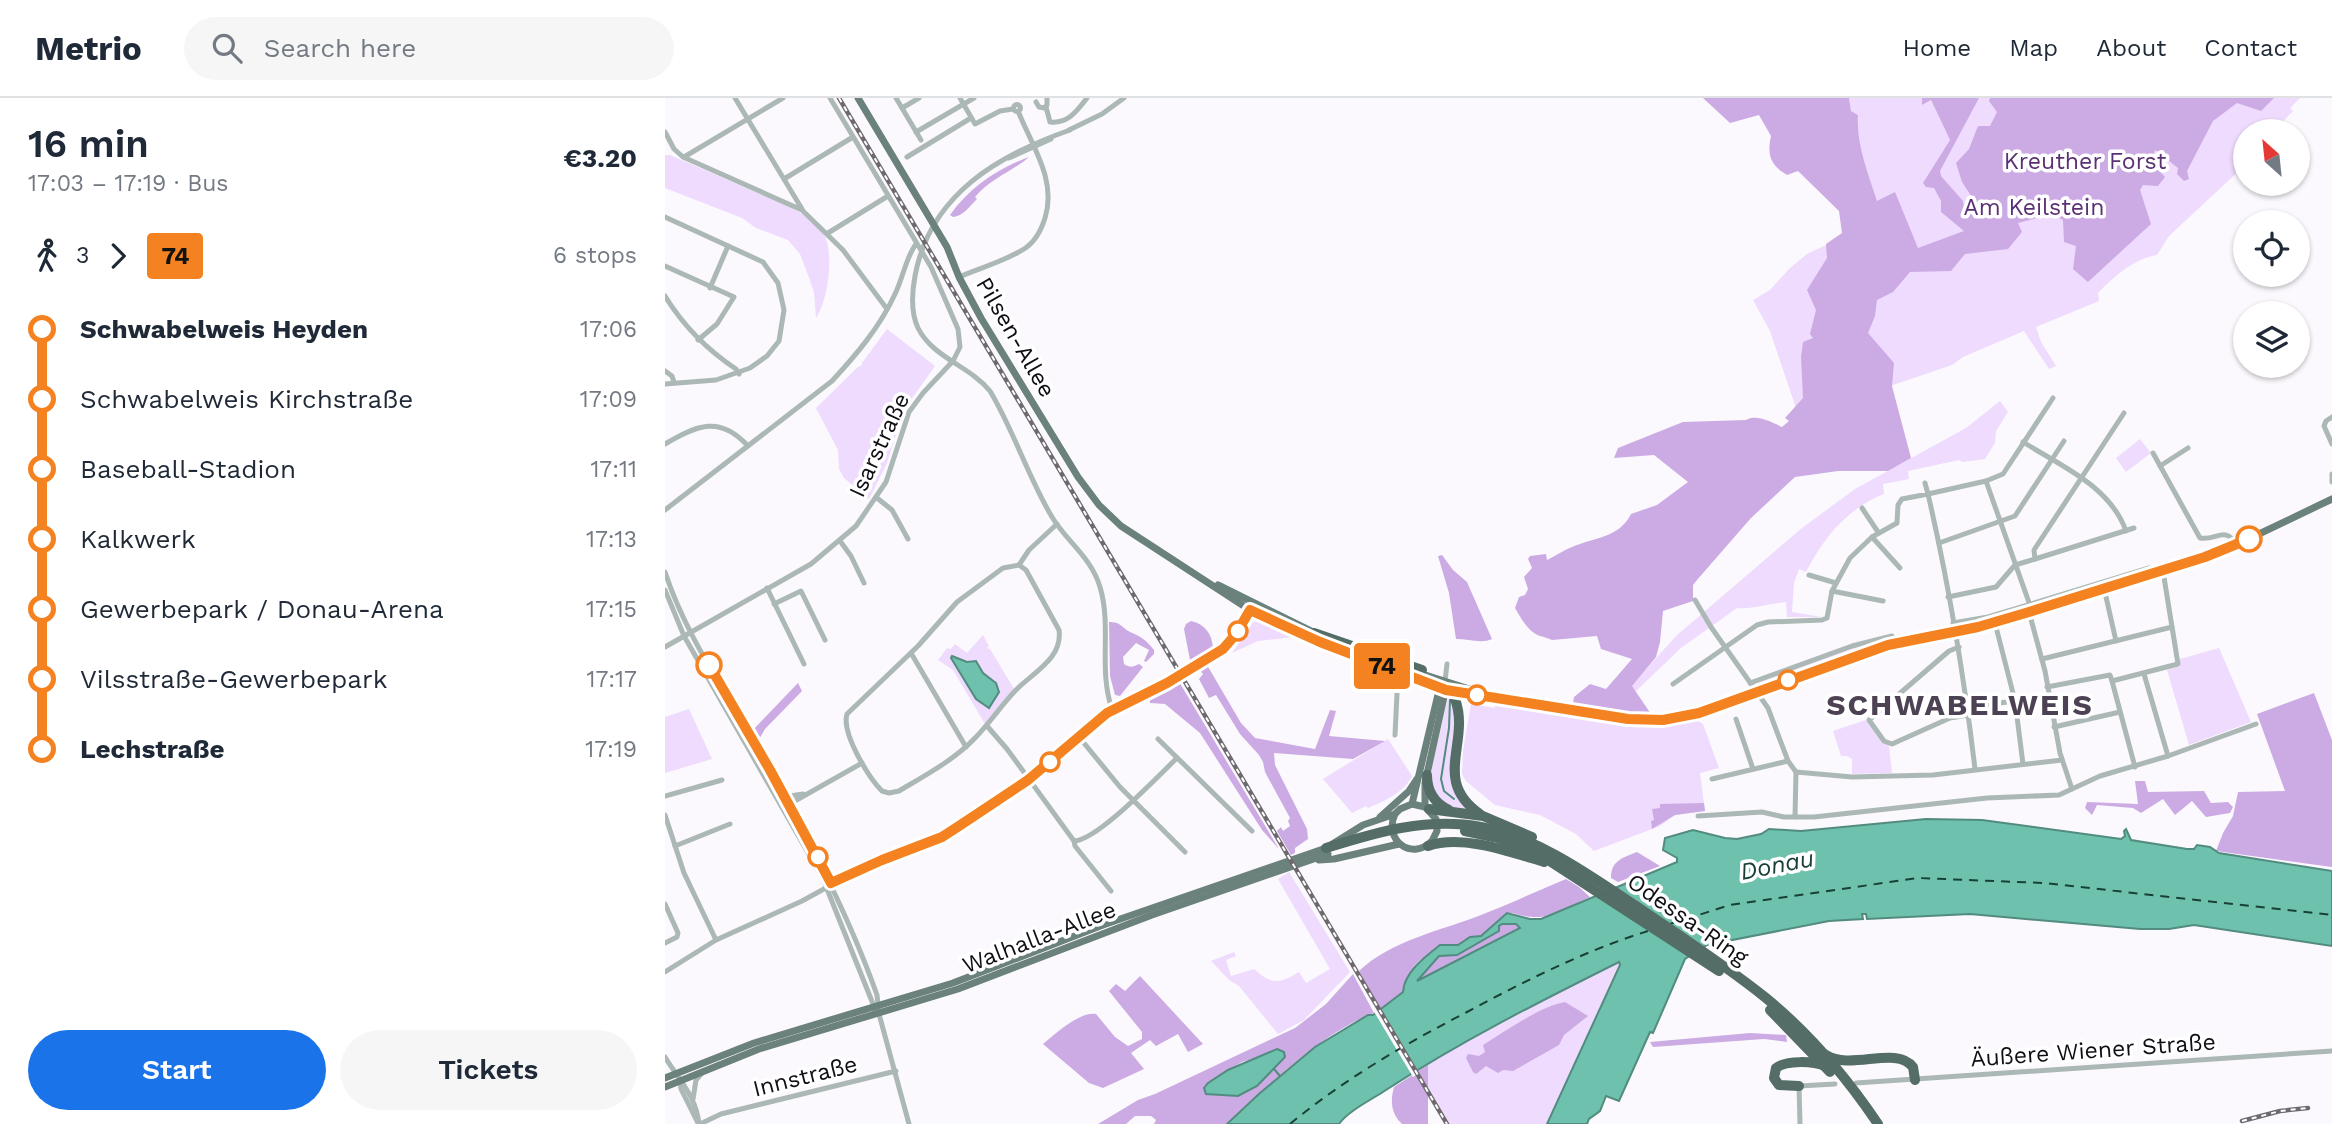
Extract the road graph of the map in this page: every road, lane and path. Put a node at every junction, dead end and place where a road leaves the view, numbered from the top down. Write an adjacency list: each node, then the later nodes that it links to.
1 (735, 98): 16 (street)
2 (783, 98): 16 (street)
3 (831, 98): 20 (street)
4 (858, 98): 33 (main road, Pilsen-Allee)
5 (896, 98): 14 (street)
6 (919, 98): 14 (street)
7 (974, 98): 12 (street)
8 (1047, 98): 13 (street)
9 (1087, 98): 13 (street)
10 (1124, 98): 22 (street)
11 (1037, 100): 13 (street); 15 (street)
12 (962, 101): 17 (street); 19 (street)
13 (1046, 107)
14 (902, 108): 19 (street)
15 (1017, 109): 17 (street); 22 (street)
16 (747, 119): 23 (street); 25 (street)
17 (973, 121): 24 (street)
18 (665, 132): 23 (street)
19 (916, 132): 21 (street)
20 (853, 137): 25 (street); 26 (street)
21 (921, 140)
22 (1032, 146): 33 (street); 38 (street)
23 (683, 157): 27 (street)
24 (907, 157)
25 (783, 179): 27 (street)
26 (888, 196): 29 (street); 30 (street)
27 (802, 210): 29 (street)
28 (665, 217): 31 (street)
29 (828, 233): 36 (street)
30 (916, 244): 36 (street); 38 (street)
31 (728, 246): 34 (street); 40 (street)
32 (665, 266): 34 (street)
33 (959, 277): 93 (main road, Pilsen-Allee)
34 (710, 288): 37 (street)
35 (665, 296): 37 (street)
36 (887, 309): 50 (street)
37 (698, 340): 40 (street)
38 (953, 361): 61 (street, Isarstraße); 66 (street)
39 (665, 370): 41 (street)
40 (739, 374): 41 (street)
41 (674, 383): 42 (street)
42 (665, 384)
43 (2053, 398): 47 (street)
44 (2124, 413): 56 (street)
45 (2332, 417): 49 (street)
46 (2064, 441): 53 (street)
47 (2024, 442): 53 (street); 57 (street)
48 (665, 444): 50 (street)
49 (2332, 444)
50 (748, 446): 64 (street)
51 (2187, 448): 54 (street)
52 (2153, 453): 54 (street)
53 (2052, 460): 56 (street); 65 (street)
54 (2160, 466): 74 (street)
55 (2332, 474): 58 (street)
56 (2081, 479): 68 (street); 75 (street)
57 (1986, 481): 60 (street); 65 (street)
58 (2332, 482)
59 (1925, 483): 60 (street)
60 (1928, 494): 69 (street); 73 (street)
61 (877, 498): 71 (street); 72 (street, Isarstraße)
62 (2332, 499): 74 (main road)
63 (1861, 508): 69 (street)
64 (665, 510)
65 (2000, 523): 73 (street); 77 (street)
66 (1057, 524): 76 (street); 125 (street)
67 (2134, 528): 68 (street)
68 (2126, 531): 75 (street)
69 (1878, 532): 70 (street)
70 (1872, 537): 78 (street); 84 (street)
71 (908, 539)
72 (840, 541): 83 (street); 85 (street, Isarstraße)
73 (1939, 543): 89 (street)
74 (2236, 545): 80 (main road)
75 (2035, 559): 77 (street)
76 (1019, 565): 107 (street); 130 (street)
77 (2015, 565): 89 (street); 94 (street)
78 (1901, 568)
79 (2149, 568): 94 (street)
80 (2162, 571): 86 (main road); 97 (street)
81 (665, 572): 100 (street)
82 (1809, 575): 84 (street)
83 (864, 583)
84 (1836, 583): 88 (street)
85 (767, 588): 92 (street); 100 (street, Isarstraße)
86 (2104, 589): 94 (main road); 103 (street)
87 (665, 590): 100 (street)
88 (1832, 591): 91 (street); 105 (street)
89 (1948, 597): 98 (street)
90 (1695, 600): 105 (street)
91 (1884, 601)
92 (774, 604): 102 (street); 109 (street)
93 (1252, 606): 96 (main road, Pilsen-Allee); 125 (street)
94 (2031, 609): 95 (main road); 98 (street); 108 (street)
95 (1995, 623): 98 (main road); 123 (street)
96 (1289, 625): 99 (main road); 112 (main road)
97 (2172, 627): 103 (street); 113 (street)
98 (1954, 628): 106 (street); 120 (main road)
99 (1314, 633): 111 (highway); 114 (main road)
100 (688, 634): 104 (street, Isarstraße); 151 (street); 156 (street)
101 (1892, 636): 116 (street)
102 (825, 640)
103 (2116, 641): 108 (street)
104 (665, 647)
105 (1725, 647): 116 (street); 117 (street)
106 (1959, 648): 124 (street); 127 (street)
107 (911, 653): 135 (street); 140 (street)
108 (2042, 659): 118 (street)
109 (804, 664)
110 (1447, 664): 114 (street)
111 (1422, 670)
112 (1398, 673): 119 (main road); 132 (street)
113 (2144, 674): 115 (street); 136 (street)
114 (1444, 681): 119 (main road); 121 (main road)
115 (2112, 681): 118 (street); 126 (street)
116 (1750, 682): 120 (street)
117 (1673, 684)
118 (2047, 687): 131 (street)
119 (1443, 689): 121 (main road); 146 (main road)
120 (1757, 692): 121 (main road); 139 (street)
121 (1492, 697)
122 (1455, 699): 161 (highway)
123 (2015, 701): 124 (street); 141 (street)
124 (1968, 707): 127 (street)
125 (1112, 709): 133 (street)
126 (2120, 712): 131 (street); 142 (street)
127 (1969, 715): 144 (street)
128 (1736, 719): 143 (street)
129 (2256, 724): 136 (street)
130 (986, 726): 135 (street); 149 (street)
131 (2054, 727): 138 (street)
132 (1395, 736)
133 (1079, 737): 149 (street); 154 (street)
134 (1158, 739): 137 (street)
135 (966, 747): 140 (street)
136 (2168, 756): 142 (street)
137 (1177, 758): 154 (street); 167 (street)
138 (2062, 760): 141 (street); 150 (street)
139 (1788, 761): 143 (street); 145 (street)
140 (862, 763): 152 (street)
141 (2023, 764): 144 (street)
142 (2135, 767): 150 (street)
143 (1753, 769): 147 (street)
144 (1975, 769): 145 (street)
145 (1796, 772): 163 (street)
146 (1424, 773): 155 (main road); 157 (main road); 158 (highway); 164 (main road)
147 (1712, 779)
148 (722, 780): 153 (street)
149 (1028, 780): 169 (street); 176 (street)
150 (2072, 789): 163 (street)
151 (783, 794): 152 (street); 156 (street)
152 (807, 794): 156 (street)
153 (665, 796)
154 (1133, 800): 169 (street); 173 (street)
155 (1412, 804): 157 (main road); 159 (main road)
156 (786, 806): 176 (street)
157 (1427, 808): 158 (highway); 171 (main road)
158 (1449, 810): 161 (highway)
159 (1395, 814): 164 (main road); 168 (main road)
160 (665, 815): 170 (street)
161 (1483, 816): 175 (highway)
162 (1698, 816): 163 (street)
163 (1795, 817)
164 (1377, 820): 172 (main road)
165 (730, 824): 170 (street)
166 (1428, 827): 168 (highway, Walhalla-Allee); 175 (highway, Odessa-Ring)
167 (1252, 831)
168 (1398, 835): 171 (main road); 172 (highway, Walhalla-Allee); 174 (main road)
169 (1075, 841): 177 (street)
170 (675, 846): 179 (street)
171 (1428, 846): 175 (highway)
172 (1327, 851): 174 (main road, Walhalla-Allee); 182 (main road, Walhalla-Allee)
173 (1185, 852)
174 (1308, 861): 182 (main road, Walhalla-Allee)
175 (1560, 861): 183 (highway, Odessa-Ring); 183 (highway, Odessa-Ring)
176 (829, 885): 179 (street); 182 (street)
177 (1111, 891)
178 (665, 904): 180 (street)
179 (716, 940): 181 (street)
180 (665, 943)
181 (665, 972)
182 (877, 1009): 189 (main road, Walhalla-Allee); 190 (street); 192 (main road, Walhalla-Allee)
183 (1810, 1047): 186 (highway); 187 (highway); 188 (highway, Odessa-Ring); 194 (highway, Odessa-Ring)
184 (2332, 1051): 193 (street, Äußere Wiener Straße)
185 (665, 1057): 192 (street)
186 (1855, 1060): 193 (highway); 194 (highway)
187 (1796, 1064): 188 (highway); 196 (highway)
188 (1825, 1066): 201 (highway, Odessa-Ring)
189 (705, 1071): 192 (main road, Walhalla-Allee); 198 (street)
190 (896, 1071): 200 (street, Innstraße); 203 (street)
191 (665, 1078): 192 (main road, Walhalla-Allee)
192 (677, 1078): 197 (main road, Walhalla-Allee); 198 (street); 202 (street)
193 (1915, 1080): 195 (street, Äußere Wiener Straße)
194 (1840, 1082): 196 (street); 201 (highway, Odessa-Ring)
195 (1856, 1083)
196 (1799, 1086): 204 (street)
197 (665, 1087)
198 (692, 1099): 199 (street)
199 (697, 1110): 200 (street, Innstraße); 202 (street)
200 (722, 1114): 202 (street, Innstraße)
201 (1875, 1123)
202 (699, 1124)
203 (909, 1124)
204 (1800, 1124)

